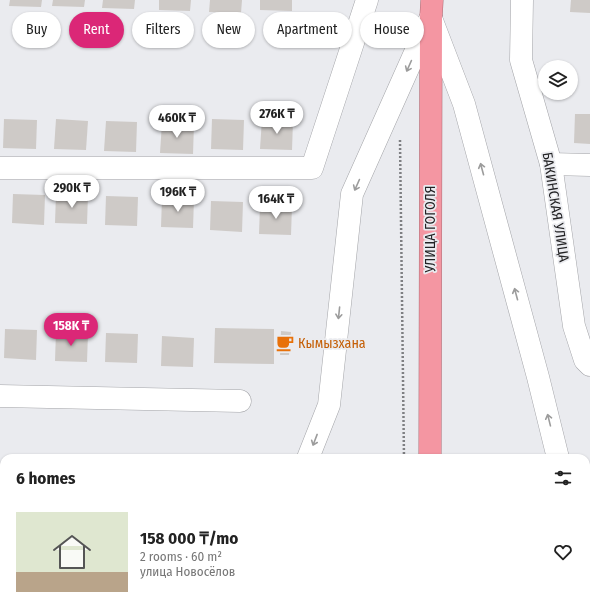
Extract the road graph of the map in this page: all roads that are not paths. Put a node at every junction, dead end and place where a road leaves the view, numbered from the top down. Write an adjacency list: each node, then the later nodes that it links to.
1 (367, 0): 6 (street)
2 (522, 0): 4 (street, БАКИНСКАЯ УЛИЦА)
3 (431, 9): 10 (highway, УЛИЦА ГОГОЛЯ); 11 (street, one-way to 11); 12 (street, one-way to 3)
4 (551, 164): 5 (street); 7 (street, БАКИНСКАЯ УЛИЦА)
5 (590, 165)
6 (0, 168)
7 (590, 365)
8 (0, 396): 9 (street)
9 (240, 400)
10 (430, 452)
11 (310, 454)
12 (557, 454)

